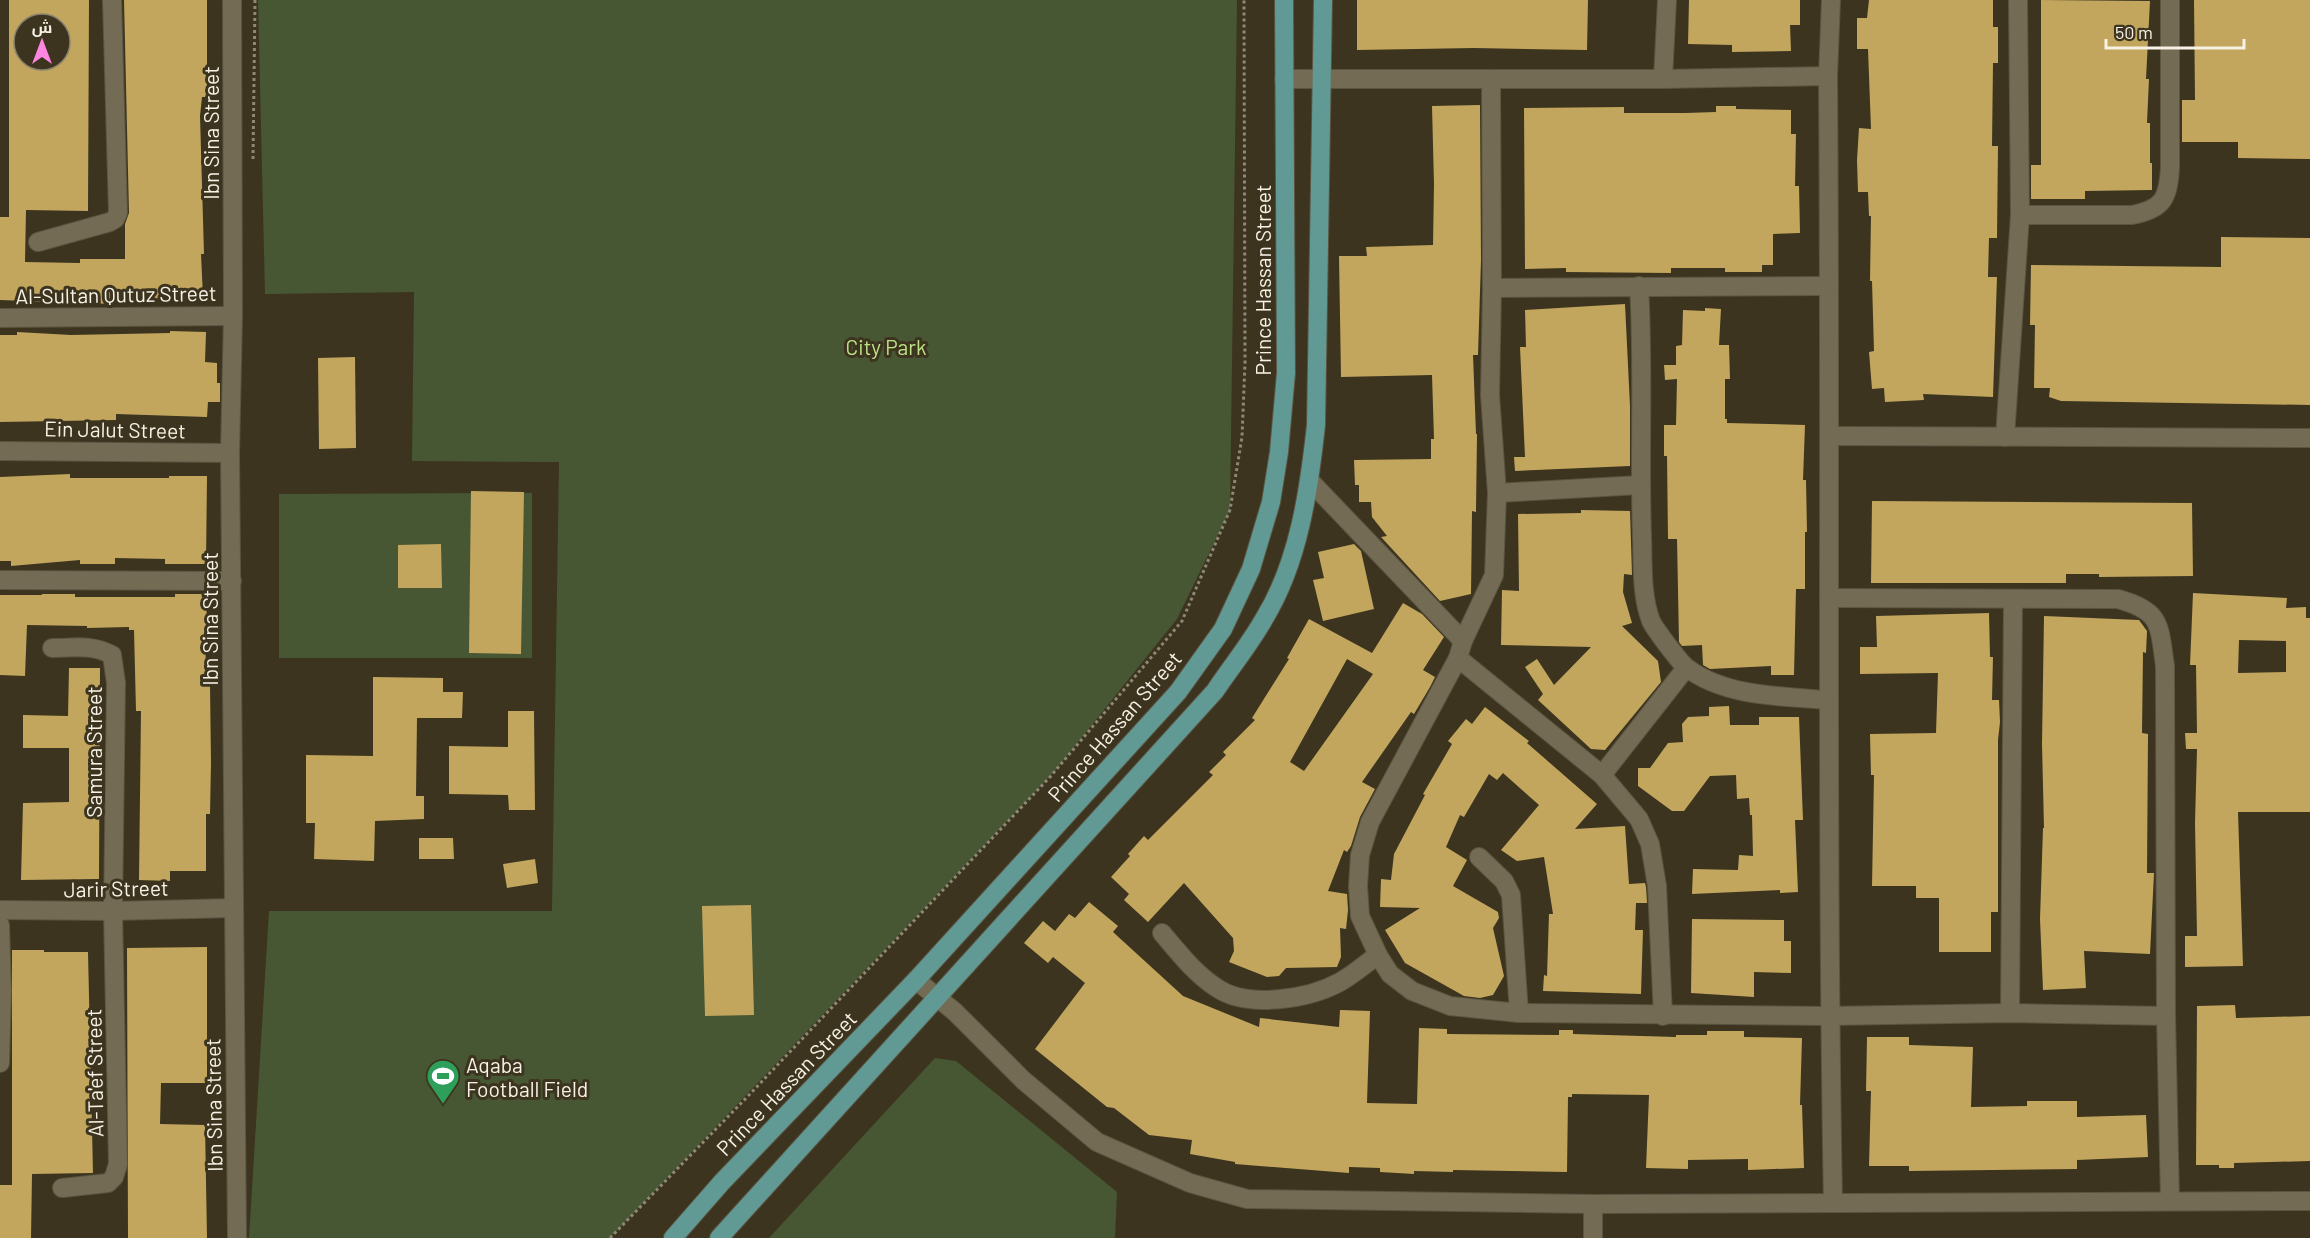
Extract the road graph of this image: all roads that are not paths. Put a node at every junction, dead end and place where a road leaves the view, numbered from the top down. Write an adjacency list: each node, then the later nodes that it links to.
1 (112, 0): 15 (street)
2 (232, 0): 19 (street, Ibn Sina Street)
3 (1284, 0): 10 (main road, Prince Hassan Street)
4 (1323, 0): 11 (main road)
5 (1667, 0): 13 (street)
6 (1832, 0): 9 (street)
7 (2018, 0): 14 (street)
8 (2169, 0): 14 (street)
9 (1828, 76): 13 (street); 17 (street)
10 (1284, 80): 11 (street); 45 (main road, Prince Hassan Street)
11 (1322, 80): 12 (street); 26 (main road)
12 (1491, 80): 13 (street); 18 (street)
13 (1663, 80)
14 (2020, 215): 22 (street)
15 (38, 242)
16 (1640, 285): 17 (street); 18 (street); 27 (street)
17 (1829, 286): 21 (street)
18 (1492, 288): 28 (street)
19 (233, 315): 20 (street, Al-Sultan Qutuz Street); 25 (street, Ibn Sina Street)
20 (0, 318)
21 (1830, 436): 22 (street); 31 (street)
22 (2005, 437): 23 (street)
23 (2310, 438)
24 (0, 451): 25 (street, Ein Jalut Street)
25 (230, 453): 30 (street, Ibn Sina Street)
26 (1310, 481): 34 (street); 46 (main road)
27 (1640, 485): 28 (street); 35 (street)
28 (1497, 492): 34 (street)
29 (0, 580): 30 (street)
30 (232, 581): 39 (street, Ibn Sina Street)
31 (1830, 598): 32 (street); 36 (street)
32 (2013, 599): 48 (street); 51 (street)
33 (52, 648): 41 (street, Samura Street)
34 (1461, 650): 37 (street); 44 (street)
35 (1686, 668): 36 (street); 37 (street)
36 (1827, 699): 50 (street)
37 (1602, 776): 49 (street)
38 (1479, 857): 47 (street)
39 (233, 908): 41 (street, Jarir Street); 58 (street, Ibn Sina Street)
40 (0, 910): 41 (street, Jarir Street)
41 (113, 911): 53 (street, Al-Ta'ef Street)
42 (0, 925): 52 (street)
43 (1162, 933): 44 (street)
44 (1378, 955): 47 (street)
45 (916, 980): 46 (street); 59 (main road, Prince Hassan Street)
46 (938, 997): 57 (street); 60 (main road)
47 (1519, 1013): 49 (street)
48 (2010, 1013): 50 (street); 51 (street)
49 (1662, 1016): 50 (street)
50 (1829, 1016): 56 (street)
51 (2166, 1016): 54 (street)
52 (0, 1063)
53 (62, 1188)
54 (2170, 1201): 55 (street); 56 (street)
55 (2310, 1201)
56 (1833, 1203): 57 (street)
57 (1593, 1204): 61 (street)
58 (237, 1238)
59 (673, 1238)
60 (719, 1238)
61 (1593, 1238)

